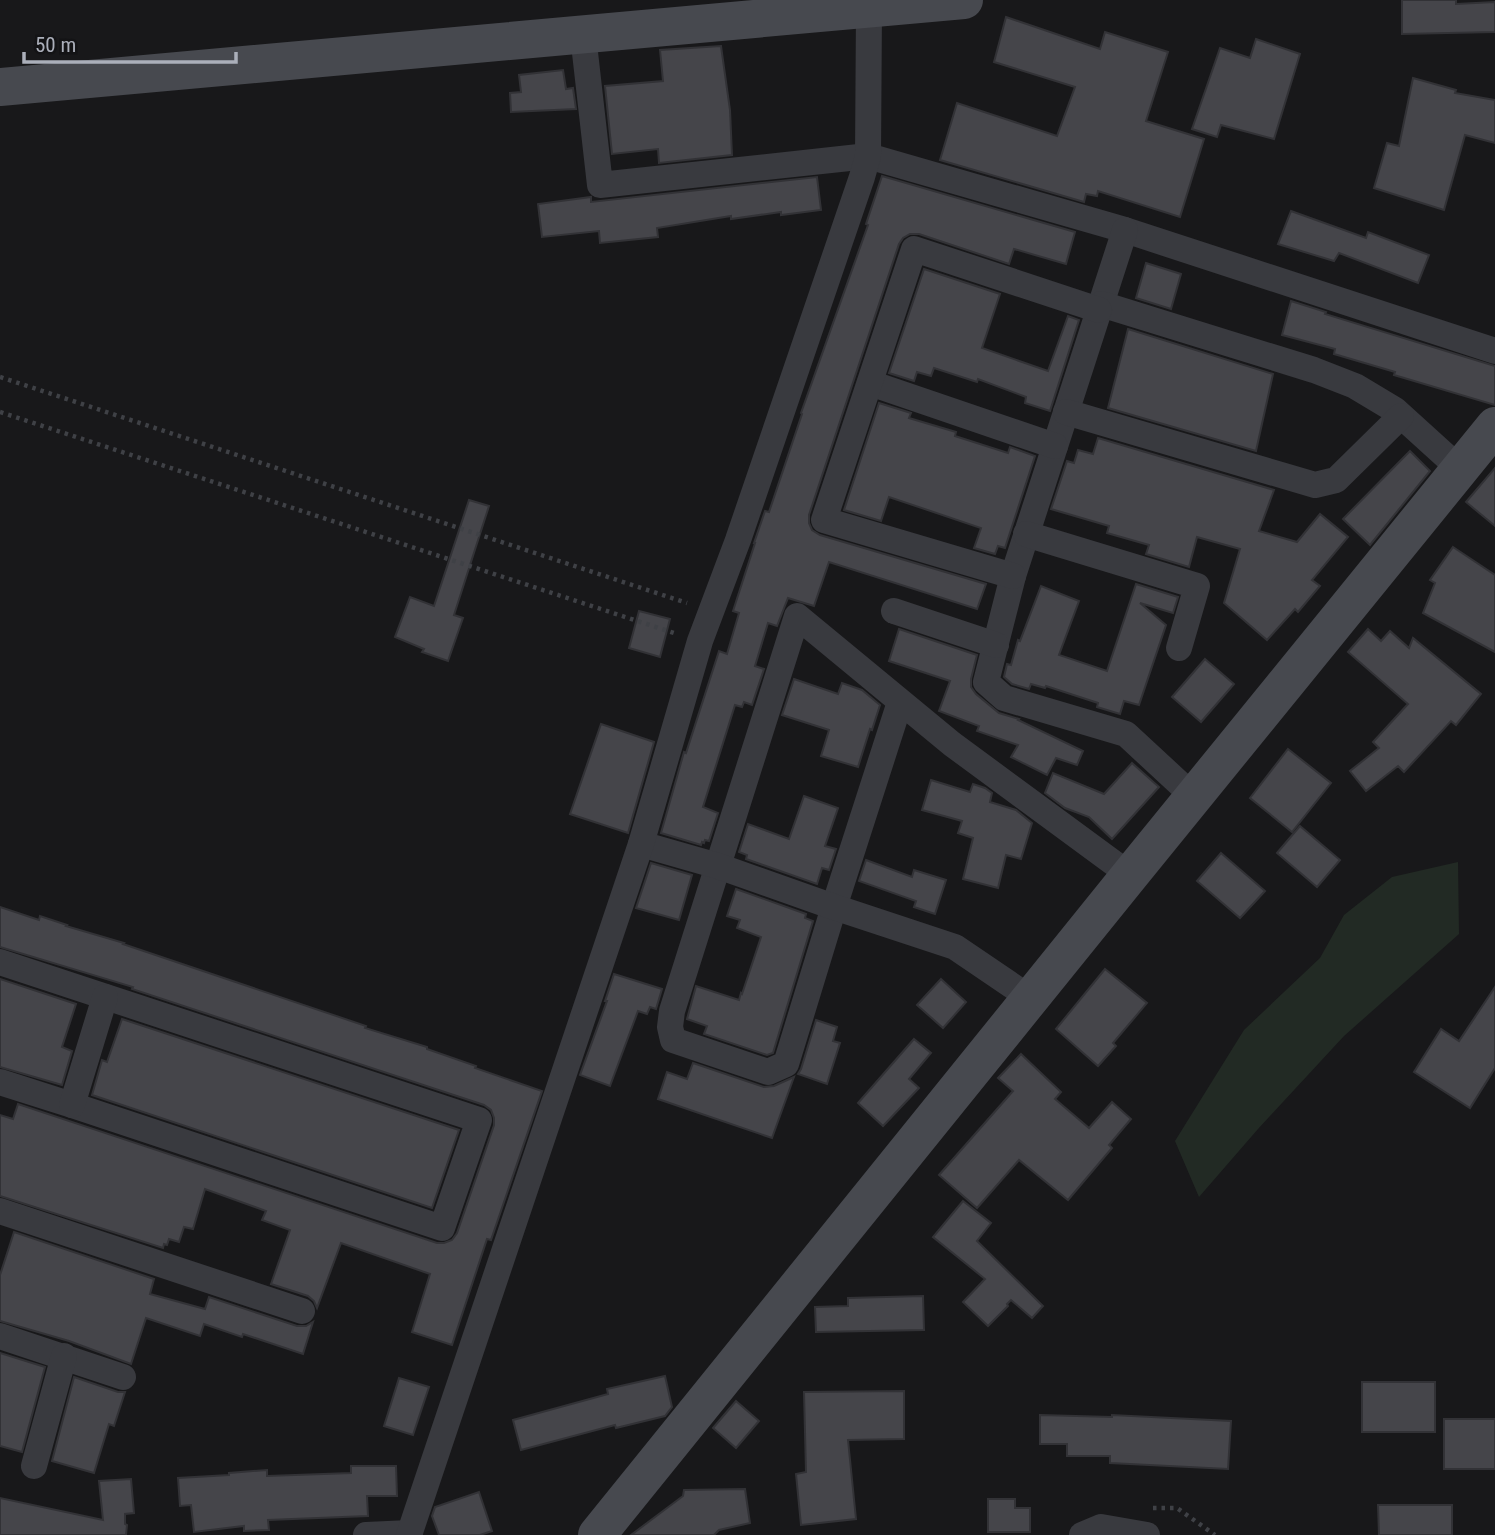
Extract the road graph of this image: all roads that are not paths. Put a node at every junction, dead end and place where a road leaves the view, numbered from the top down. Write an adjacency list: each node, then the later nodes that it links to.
1 (964, 0): 2 (street)
2 (869, 9): 3 (street); 5 (street)
3 (583, 35): 4 (street); 5 (street)
4 (0, 87)
5 (868, 156): 6 (street); 22 (street)
6 (1125, 230): 7 (street); 8 (street)
7 (1100, 307): 9 (street); 10 (street); 11 (street)
8 (1495, 351)
9 (870, 383): 13 (street); 16 (street)
10 (1066, 412): 11 (street); 13 (street)
11 (1401, 416): 14 (street)
12 (1495, 426): 14 (street)
13 (1055, 446): 15 (street)
14 (1460, 469): 21 (street)
15 (1026, 534): 16 (street); 19 (street)
16 (1013, 576): 18 (street)
17 (894, 611): 18 (street)
18 (996, 645): 21 (street)
19 (1179, 648)
20 (901, 702): 23 (street); 24 (street); 25 (street)
21 (1194, 797): 24 (street)
22 (641, 844): 23 (street); 38 (street)
23 (718, 866): 25 (street); 25 (street)
24 (1130, 875): 28 (street)
25 (834, 907): 28 (street)
26 (0, 962): 27 (street)
27 (105, 997): 30 (street); 30 (street)
28 (1030, 998): 37 (street)
29 (0, 1082): 30 (street)
30 (72, 1105)
31 (0, 1211): 32 (street)
32 (302, 1311)
33 (0, 1336): 34 (street)
34 (64, 1356): 35 (street); 36 (street)
35 (123, 1377)
36 (34, 1466)
37 (609, 1530)
38 (410, 1534): 39 (street)
39 (366, 1535)
40 (1082, 1535): 41 (street)
41 (1147, 1535)

